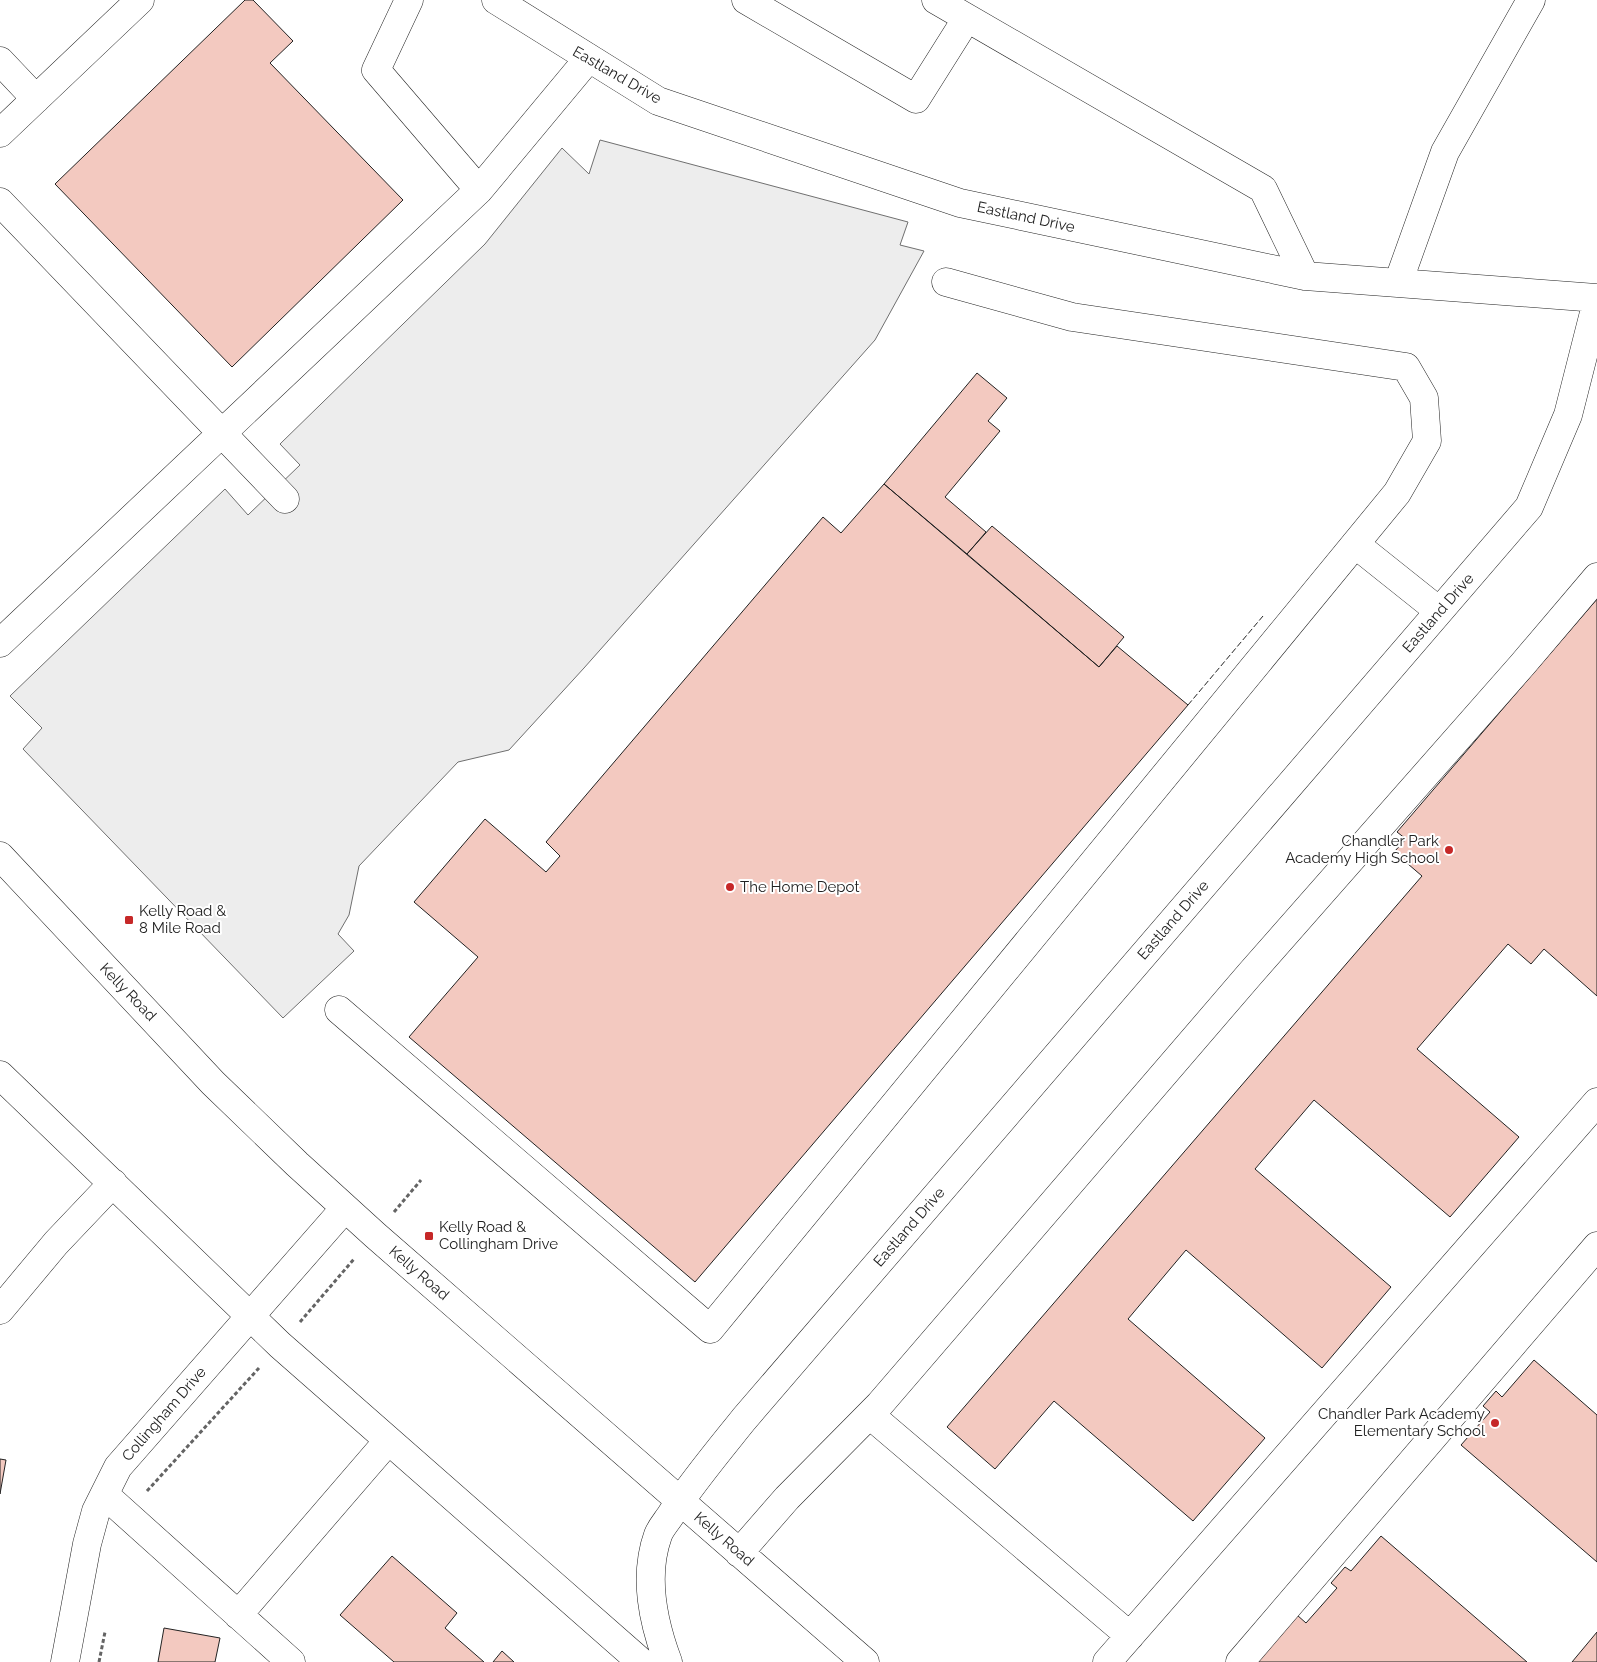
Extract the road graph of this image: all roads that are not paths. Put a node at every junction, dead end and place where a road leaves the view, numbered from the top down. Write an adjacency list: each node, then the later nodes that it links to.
1 (140, 0): 10 (street)
2 (410, 0): 12 (street)
3 (496, 0): 8 (street, Eastland Drive)
4 (746, 0): 7 (street)
5 (936, 0): 7 (street)
6 (1531, 0): 16 (street)
7 (967, 18): 14 (street)
8 (588, 58): 12 (street); 14 (street, Eastland Drive)
9 (0, 61): 10 (street)
10 (36, 99): 11 (street)
11 (0, 133)
12 (479, 190): 18 (street)
13 (0, 202): 18 (street)
14 (1305, 276): 16 (street, Eastland Drive)
15 (946, 282): 20 (street)
16 (1398, 283): 17 (street, Eastland Drive)
17 (1597, 299): 22 (street, Eastland Drive)
18 (221, 434): 19 (street); 23 (street)
19 (285, 499)
20 (1355, 544): 22 (street); 25 (street)
21 (1597, 577): 33 (street)
22 (1439, 611): 36 (street, Eastland Drive)
23 (0, 644)
24 (0, 856): 29 (street, Kelly Road)
25 (339, 1010)
26 (0, 1075): 28 (street)
27 (1597, 1102): 39 (street)
28 (113, 1183): 31 (street); 32 (street)
29 (345, 1208): 32 (street, Collingham Drive); 36 (street, Kelly Road)
30 (1597, 1246): 46 (street)
31 (0, 1310)
32 (250, 1316): 34 (street); 35 (street, Collingham Drive)
33 (870, 1414): 37 (street); 39 (street)
34 (388, 1441): 38 (street); 42 (street)
35 (105, 1495): 38 (street); 40 (street, Collingham Drive)
36 (680, 1501): 37 (street, Kelly Road); 43 (street, Eastland Drive)
37 (739, 1553): 44 (street, Kelly Road)
38 (238, 1615): 41 (street)
39 (1130, 1636): 45 (street)
40 (65, 1662)
41 (291, 1662)
42 (641, 1662)
43 (668, 1662)
44 (865, 1662)
45 (1107, 1662)
46 (1240, 1662)

